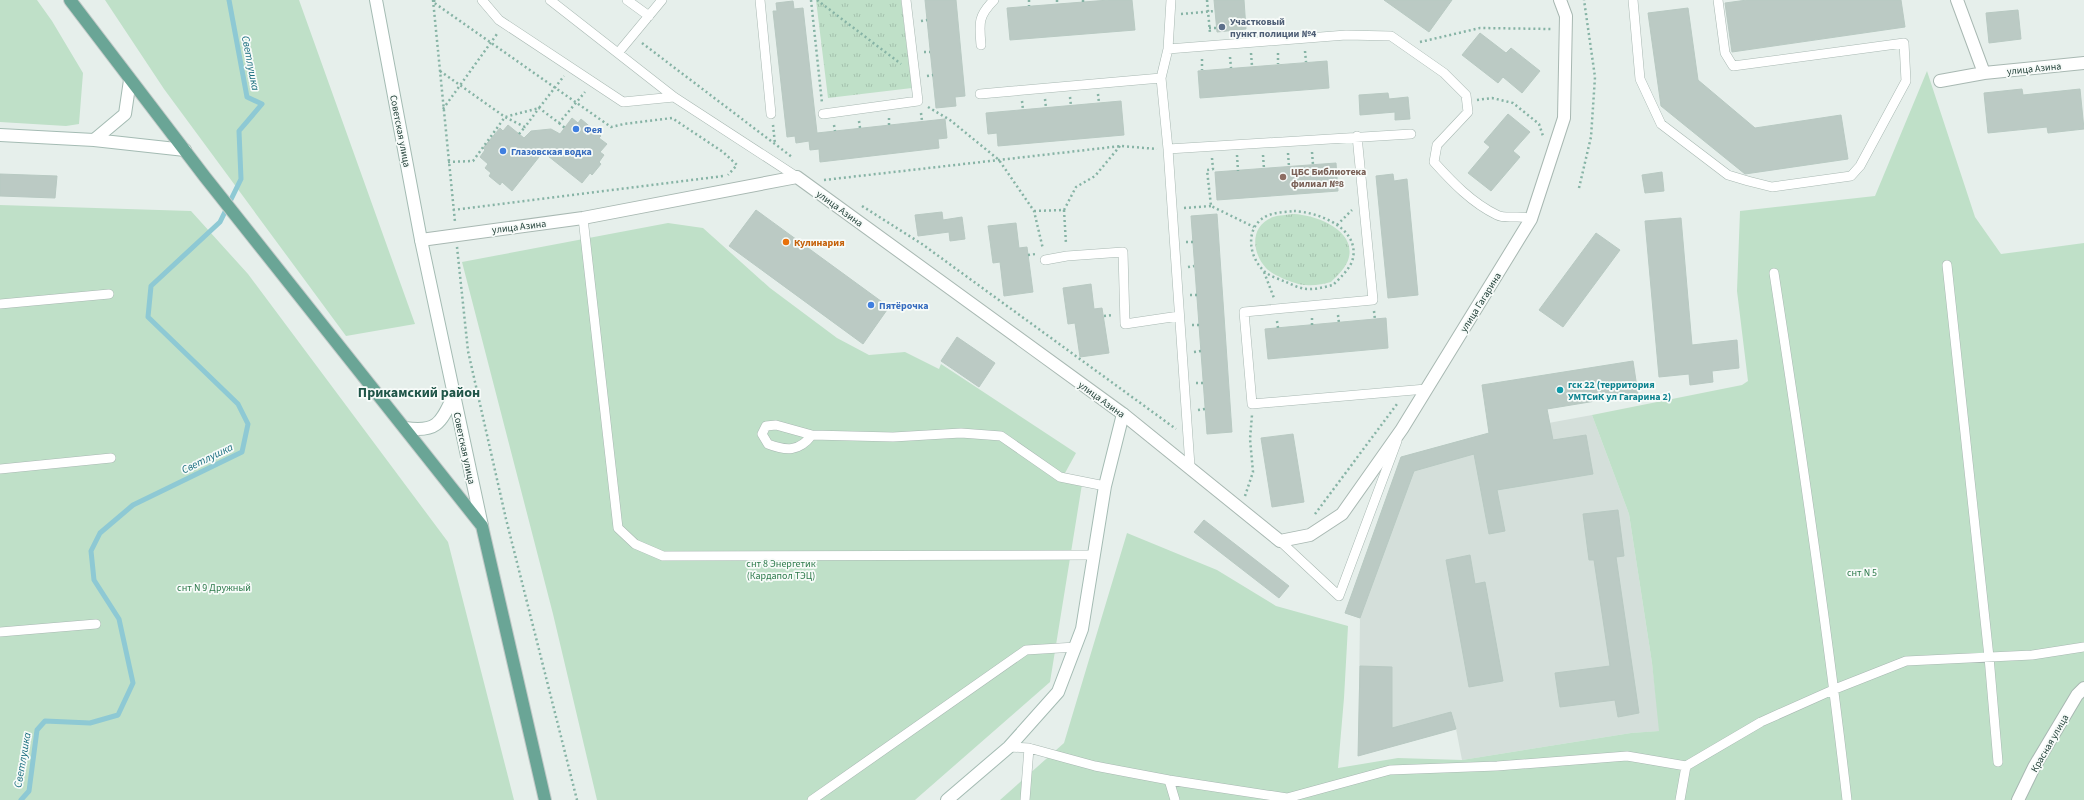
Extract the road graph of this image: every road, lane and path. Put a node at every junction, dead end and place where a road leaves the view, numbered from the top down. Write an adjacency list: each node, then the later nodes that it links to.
1 (70, 0): 45 (main road)
2 (376, 0): 92 (street, Советская улица)
3 (434, 0): 33 (path); 41 (path)
4 (482, 0): 29 (lane)
5 (550, 0): 38 (lane)
6 (627, 0): 27 (lane)
7 (662, 0): 27 (lane)
8 (760, 0): 57 (lane)
9 (811, 0): 58 (path)
10 (817, 0): 43 (path)
11 (906, 0): 43 (lane)
12 (994, 0): 34 (lane)
13 (1029, 0): 23 (path)
14 (1057, 0): 22 (path)
15 (1171, 0): 26 (lane)
16 (1207, 0): 25 (path)
17 (1560, 0): 88 (street, улица Гагарина)
18 (1584, 0): 79 (path)
19 (1633, 0): 20 (lane)
20 (1718, 0)
21 (1957, 0): 42 (street)
22 (1057, 4)
23 (1029, 6)
24 (1215, 11): 25 (path)
25 (1208, 12): 26 (path); 30 (path)
26 (1170, 15): 37 (lane)
27 (649, 16): 32 (lane)
28 (1554, 23): 36 (path)
29 (505, 24): 33 (path); 40 (lane)
30 (1209, 28): 31 (path); 35 (path)
31 (1216, 28)
32 (632, 36): 38 (lane); 69 (path)
33 (491, 43): 48 (path); 49 (path)
34 (981, 45)
35 (1211, 45): 36 (lane); 37 (lane)
36 (1404, 46): 54 (lane)
37 (1168, 49): 44 (lane)
38 (618, 53): 51 (lane)
39 (2084, 63): 42 (street, улица Азина)
40 (571, 68): 47 (lane); 49 (path)
41 (439, 71): 48 (path); 56 (path)
42 (1984, 73): 46 (street, улица Азина)
43 (914, 74): 52 (lane)
44 (1160, 78): 50 (lane); 73 (lane)
45 (130, 80): 67 (street); 72 (main road)
46 (1940, 82)
47 (593, 83): 51 (lane); 53 (path)
48 (460, 85): 56 (path); 59 (path)
49 (555, 89): 53 (path); 55 (path)
50 (980, 94)
51 (674, 97): 77 (lane)
52 (918, 101): 58 (lane); 75 (path)
53 (576, 102): 60 (path); 84 (path)
54 (1467, 102): 68 (path); 88 (lane)
55 (539, 108): 59 (path); 60 (path); 61 (path)
56 (442, 110): 76 (path)
57 (771, 114): 69 (path)
58 (823, 114)
59 (505, 117): 61 (path); 76 (path)
60 (559, 123): 62 (path)
61 (525, 127): 63 (path)
62 (565, 128)
63 (519, 134)
64 (1411, 134): 66 (lane)
65 (0, 135): 67 (street)
66 (1357, 136): 71 (lane); 80 (lane)
67 (94, 140): 72 (street)
68 (1545, 142)
69 (775, 144): 74 (path)
70 (1121, 146): 73 (path); 75 (path); 85 (path)
71 (1211, 147): 73 (lane); 82 (path)
72 (185, 150): 107 (main road)
73 (1168, 150): 83 (lane)
74 (793, 158)
75 (999, 160): 78 (path); 86 (path)
76 (448, 162): 84 (path)
77 (797, 177): 87 (street, улица Азина); 106 (street, улица Азина)
78 (829, 184)
79 (1579, 188)
80 (1363, 199): 89 (path); 100 (lane)
81 (856, 201): 110 (path)
82 (1211, 206): 83 (path); 90 (path)
83 (1172, 209): 101 (lane)
84 (454, 210): 91 (path)
85 (1064, 210): 86 (path); 93 (path)
86 (1034, 211): 94 (path)
87 (583, 218): 91 (street, улица Азина); 119 (lane)
88 (1531, 219): 102 (street, улица Гагарина)
89 (1337, 225): 90 (path); 96 (path)
90 (1254, 227): 96 (path)
91 (456, 234): 92 (street, улица Азина); 134 (path)
92 (421, 240): 104 (street, Советская улица)
93 (1067, 256): 94 (lane); 101 (lane)
94 (1045, 260)
95 (1948, 265): 124 (lane)
96 (1264, 272): 100 (path)
97 (1774, 273): 126 (lane)
98 (109, 294): 99 (lane)
99 (0, 304)
100 (1276, 309): 105 (lane)
101 (1179, 316): 110 (lane)
102 (1426, 389): 103 (lane); 108 (street, улица Гагарина)
103 (1406, 391): 105 (lane); 116 (path)
104 (454, 395): 107 (street); 117 (street, Советская улица)
105 (1252, 404): 115 (path)
106 (1123, 414): 112 (street, улица Азина); 114 (street)
107 (405, 428): 117 (main road)
108 (1402, 429): 118 (street, улица Гагарина); 118 (lane)
109 (812, 435): 109 (lane); 114 (lane)
110 (1188, 437): 112 (lane)
111 (111, 458): 113 (lane)
112 (1190, 466): 118 (street, улица Азина)
113 (0, 469)
114 (1105, 486): 119 (street)
115 (1243, 501)
116 (1310, 520)
117 (482, 526): 133 (main road, Советская улица)
118 (1280, 541)
119 (1093, 555): 122 (street)
120 (96, 624): 121 (lane)
121 (0, 632)
122 (1076, 647): 127 (street); 135 (lane)
123 (2084, 647): 124 (lane)
124 (1989, 657): 126 (lane); 129 (lane)
125 (2084, 688): 141 (street, Красная улица)
126 (1835, 689): 130 (lane); 140 (lane)
127 (1009, 747): 128 (lane); 136 (street)
128 (1029, 748): 131 (lane); 137 (lane)
129 (1998, 762)
130 (1686, 766): 132 (lane); 139 (lane)
131 (1168, 780): 132 (lane); 138 (lane)
132 (1289, 799)
133 (545, 800)
134 (577, 800)
135 (812, 800)
136 (947, 800)
137 (1025, 800)
138 (1175, 800)
139 (1680, 800)
140 (1847, 800)
141 (2018, 800)

